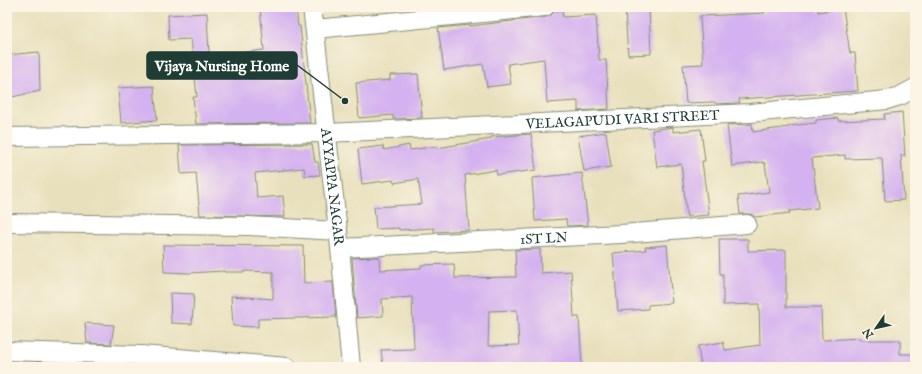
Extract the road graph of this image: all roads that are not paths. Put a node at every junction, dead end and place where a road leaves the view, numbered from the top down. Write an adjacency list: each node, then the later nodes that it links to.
1 (312, 7): 4 (street, AYYAPPA NAGAR)
2 (545, 7): 3 (street)
3 (405, 14): 4 (street)
4 (315, 29): 6 (street, AYYAPPA NAGAR)
5 (915, 88): 6 (street, VELAGAPUDI VARI STREET)
6 (327, 134): 7 (street, VELAGAPUDI VARI STREET); 10 (street, AYYAPPA NAGAR)
7 (7, 137)
8 (7, 223): 10 (street, 1ST LN)
9 (748, 224): 10 (street, 1ST LN)
10 (339, 240): 14 (street, AYYAPPA NAGAR)
11 (7, 351): 12 (street)
12 (142, 361): 13 (street)
13 (287, 367)
14 (351, 367)

